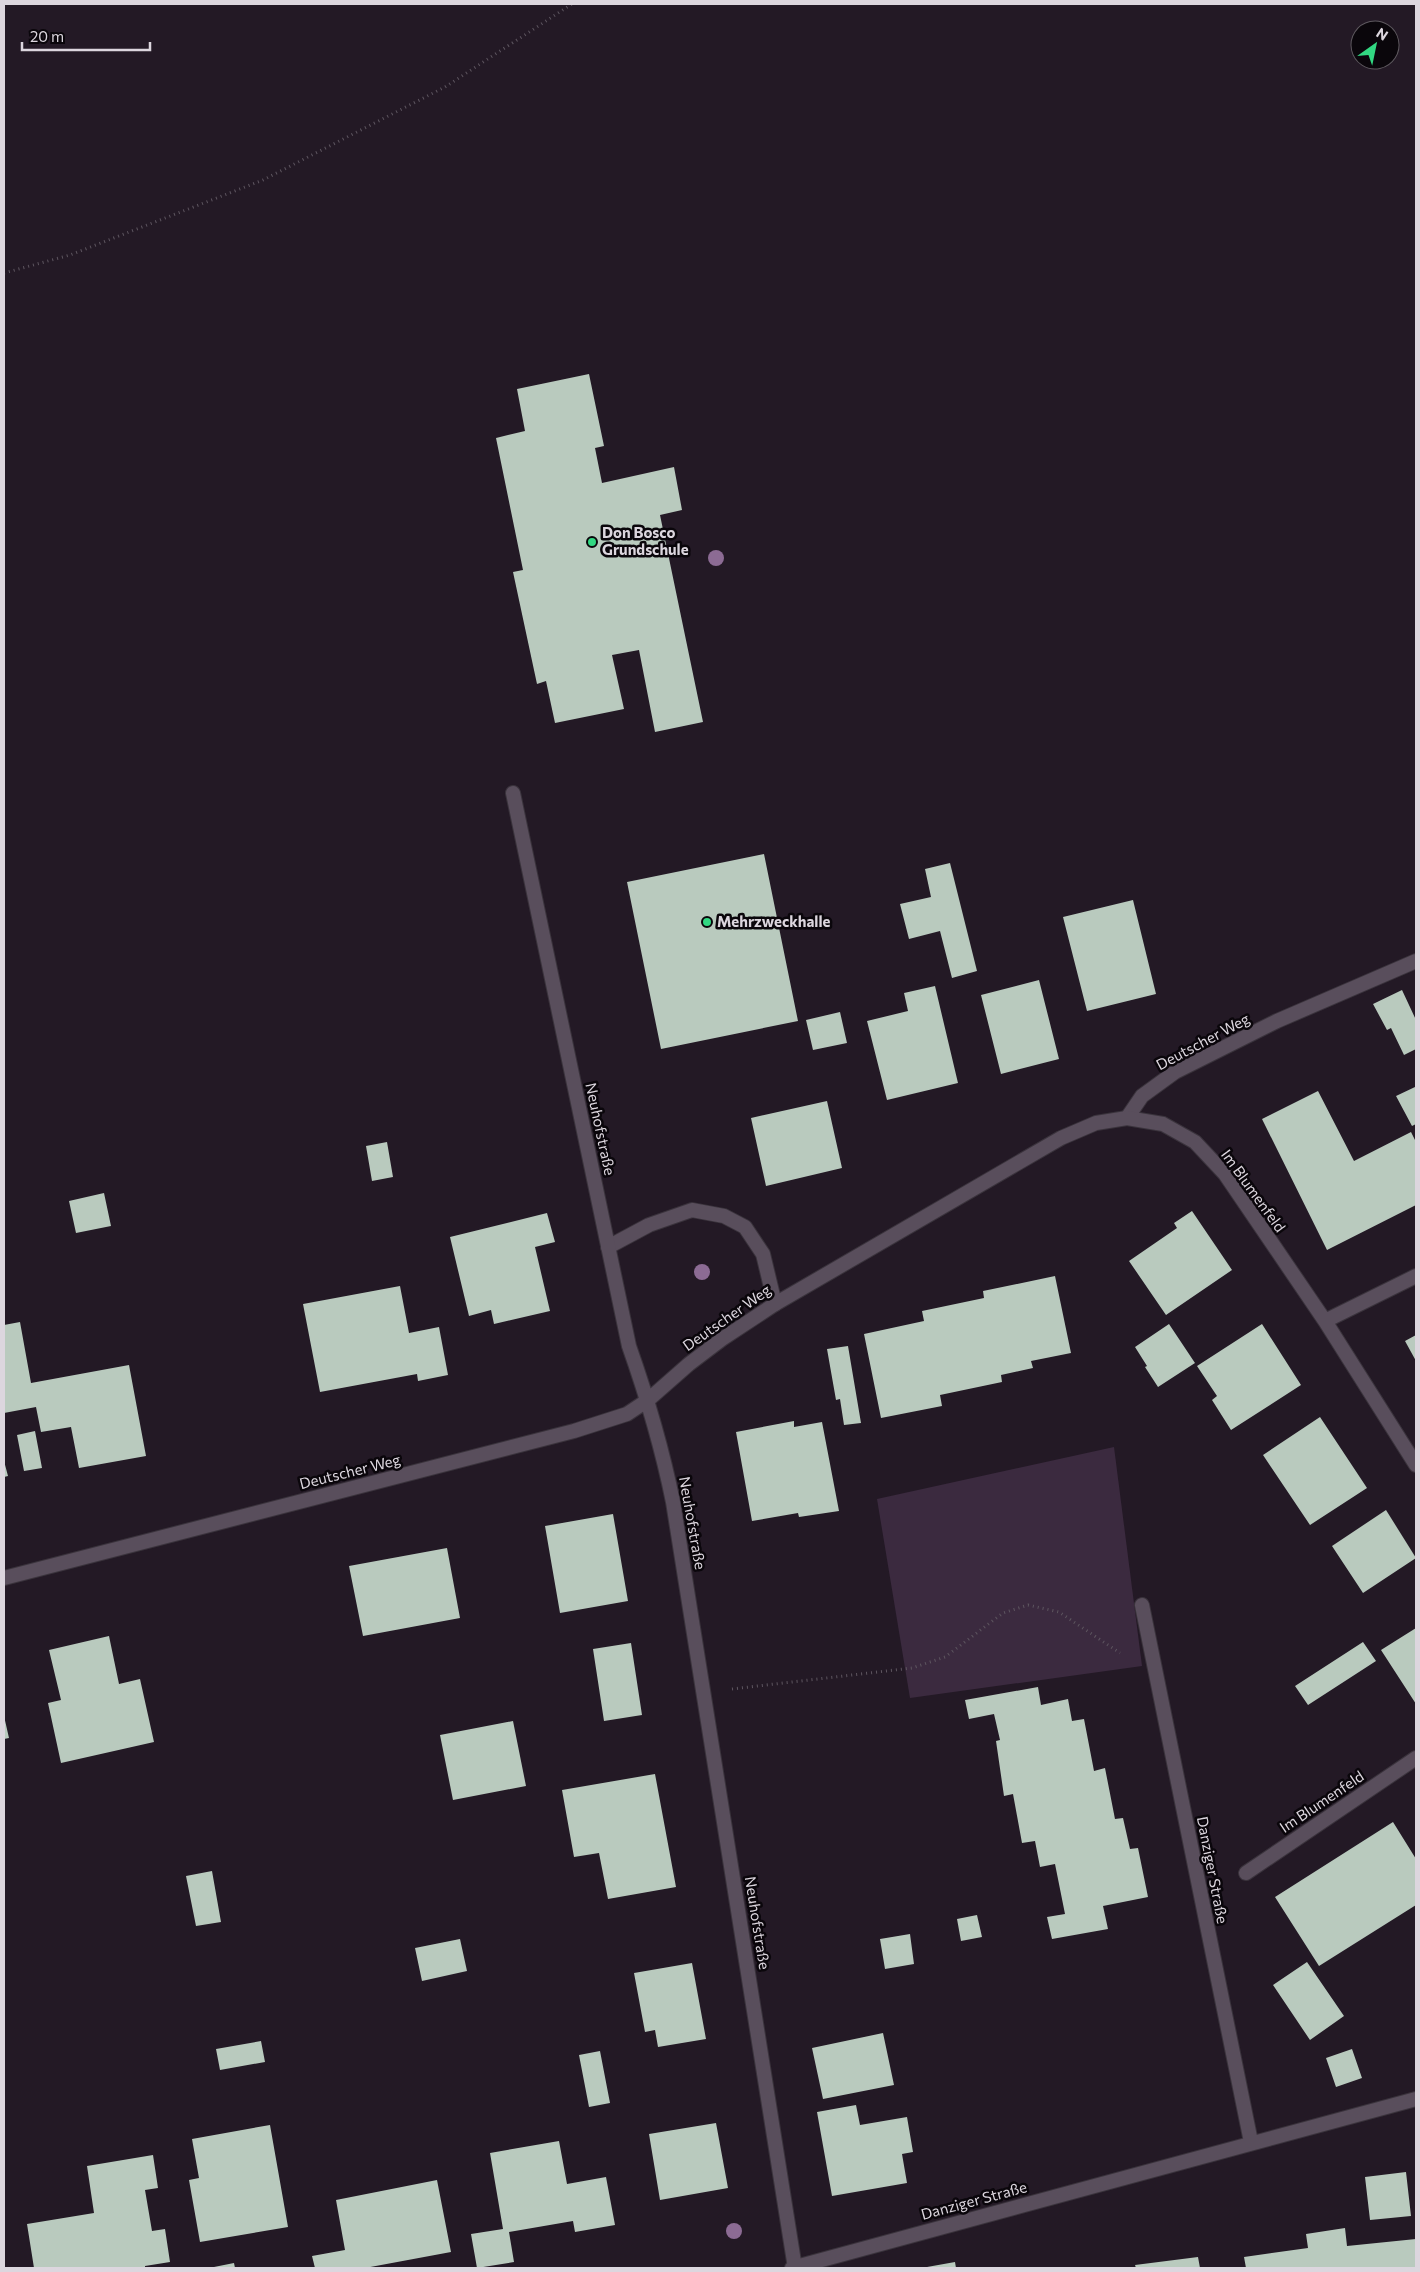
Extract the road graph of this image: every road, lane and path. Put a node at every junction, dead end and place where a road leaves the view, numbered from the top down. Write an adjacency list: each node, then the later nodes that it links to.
1 (572, 4): 2 (path)
2 (4, 273)
3 (513, 793): 6 (street, Neuhofstraße)
4 (1416, 961): 5 (street, Deutscher Weg)
5 (1127, 1118): 8 (street, Deutscher Weg); 9 (street, Im Blumenfeld)
6 (608, 1247): 8 (street); 10 (street, Neuhofstraße)
7 (1416, 1276): 9 (street)
8 (775, 1304): 10 (street, Deutscher Weg)
9 (1324, 1321): 11 (street, Im Blumenfeld)
10 (648, 1400): 12 (street, Deutscher Weg); 15 (street, Neuhofstraße)
11 (1416, 1465)
12 (4, 1578)
13 (1142, 1605): 14 (street, Danziger Straße)
14 (1157, 1680): 15 (path); 19 (street, Danziger Straße)
15 (703, 1692): 20 (street, Neuhofstraße)
16 (1416, 1758): 17 (street, Im Blumenfeld)
17 (1246, 1873)
18 (1416, 2099): 19 (street, Danziger Straße)
19 (1251, 2142): 20 (street, Danziger Straße)
20 (794, 2268)

